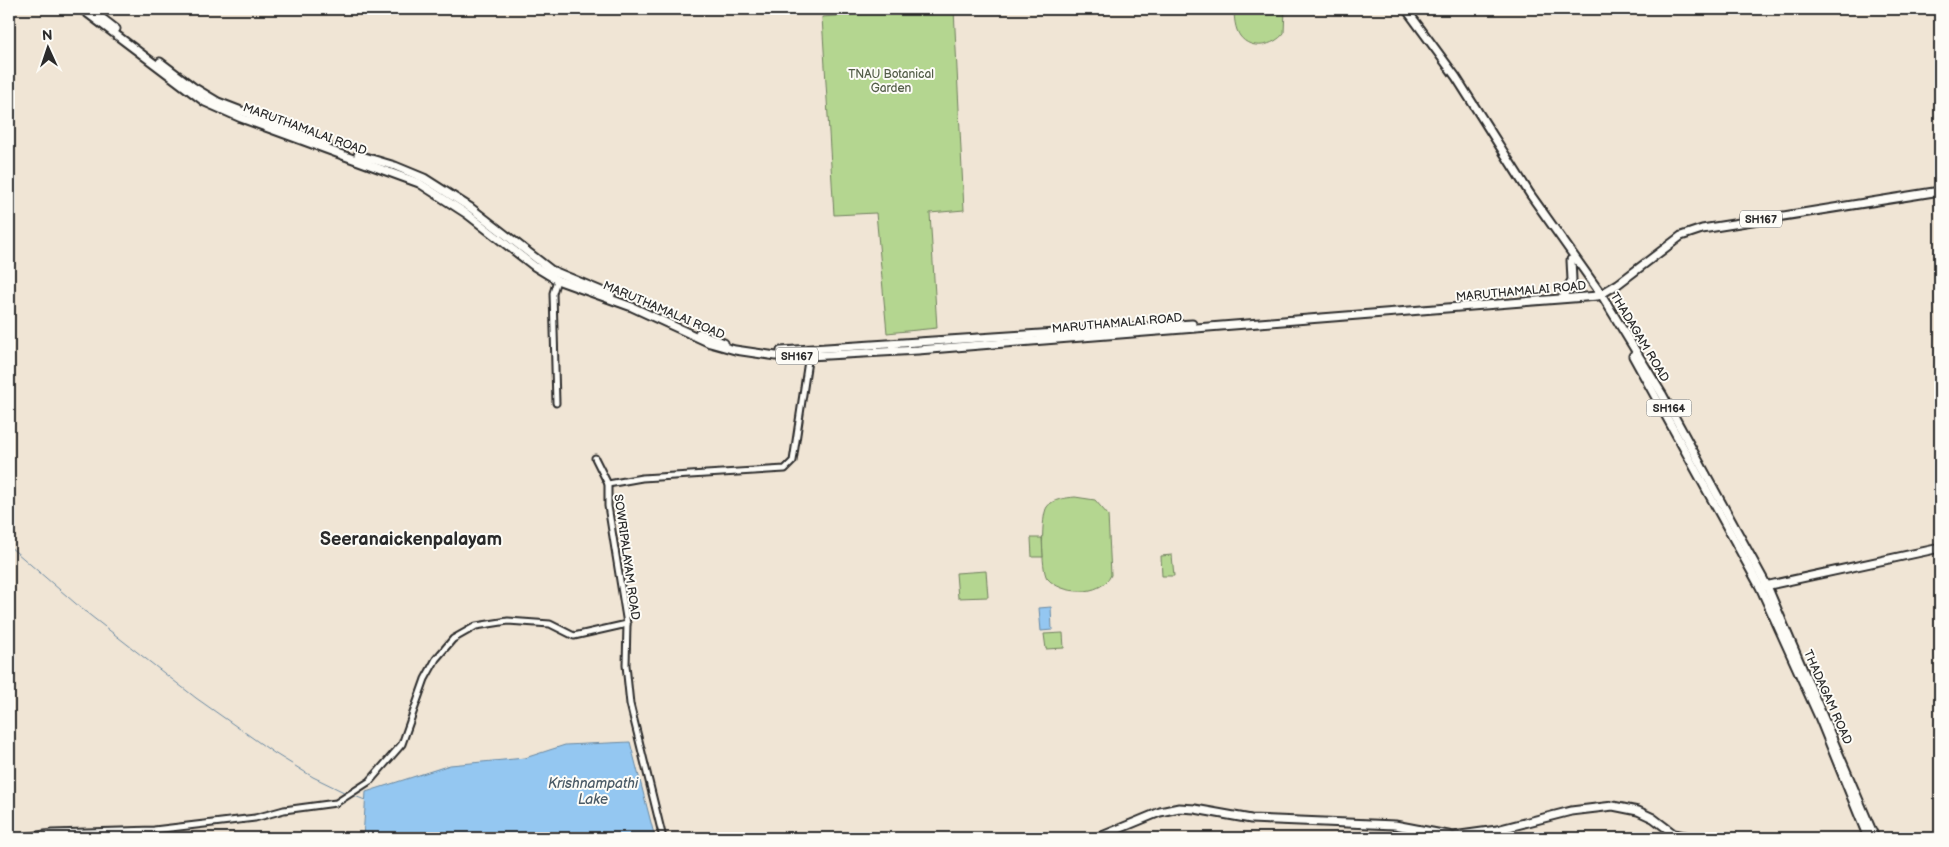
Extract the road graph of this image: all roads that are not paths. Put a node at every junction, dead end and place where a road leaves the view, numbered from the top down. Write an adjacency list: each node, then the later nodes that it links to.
1 (82, 9): 7 (main road, MARUTHAMALAI ROAD / SH167)
2 (90, 9): 12 (main road, MARUTHAMALAI ROAD / SH167)
3 (1401, 9): 6 (main road, THADAGAM ROAD / SH164)
4 (1406, 9): 9 (main road, THADAGAM ROAD / SH164)
5 (1940, 190): 9 (main road, SH167)
6 (1571, 260): 8 (main road); 9 (main road, THADAGAM ROAD / SH164)
7 (557, 280): 12 (main road, MARUTHAMALAI ROAD / SH167); 13 (street)
8 (1564, 294): 9 (main road, MARUTHAMALAI ROAD / SH167); 12 (main road, MARUTHAMALAI ROAD / SH167)
9 (1598, 294): 10 (main road, MARUTHAMALAI ROAD / SH167); 11 (main road, THADAGAM ROAD / SH164); 17 (main road, THADAGAM ROAD / SH164)
10 (1586, 297): 11 (main road); 12 (main road, MARUTHAMALAI ROAD / SH167)
11 (1603, 306): 17 (main road, THADAGAM ROAD / SH164)
12 (809, 353): 15 (street, SOWRIPALAYAM ROAD)
13 (556, 403)
14 (595, 458): 15 (street, SOWRIPALAYAM ROAD)
15 (608, 484): 18 (street, SOWRIPALAYAM ROAD)
16 (1940, 548): 17 (main road)
17 (1764, 586): 23 (main road, THADAGAM ROAD / SH164); 24 (main road, THADAGAM ROAD / SH164)
18 (627, 624): 19 (street); 20 (street, SOWRIPALAYAM ROAD)
19 (17, 838)
20 (663, 838)
21 (1096, 838): 22 (main road)
22 (1695, 838)
23 (1868, 838)
24 (1875, 838)

